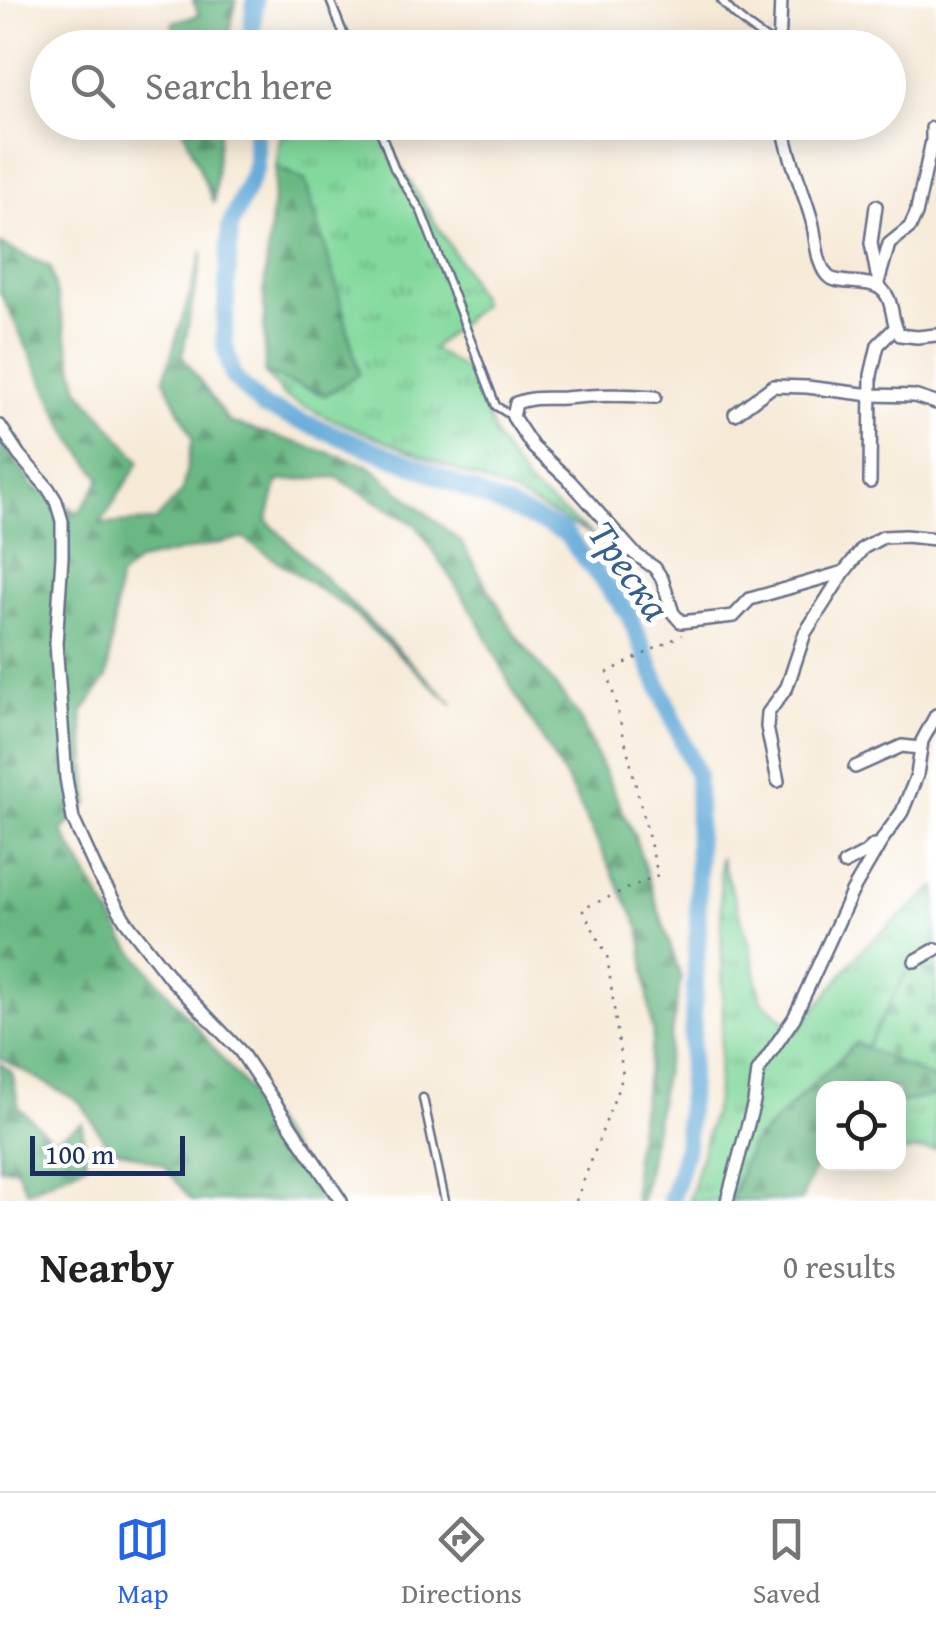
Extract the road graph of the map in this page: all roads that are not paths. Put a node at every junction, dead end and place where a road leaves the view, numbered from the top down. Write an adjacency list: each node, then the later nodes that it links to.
1 (330, 0): 4 (lane)
2 (721, 0): 5 (lane)
3 (781, 0): 6 (street)
4 (342, 30)
5 (754, 30)
6 (780, 30)
7 (932, 128): 11 (street)
8 (384, 140): 18 (lane)
9 (786, 140): 11 (street)
10 (876, 206): 11 (street)
11 (877, 286): 12 (street)
12 (895, 328): 13 (street); 14 (street)
13 (936, 335)
14 (871, 396): 16 (street); 17 (street); 20 (street)
15 (654, 397): 18 (street)
16 (936, 402)
17 (736, 414)
18 (513, 417): 22 (street)
19 (0, 426): 32 (street)
20 (870, 482)
21 (936, 539): 22 (street)
22 (844, 572): 26 (street)
23 (936, 715): 24 (street)
24 (920, 748): 25 (street); 27 (street)
25 (855, 767)
26 (778, 781)
27 (884, 837): 28 (street); 34 (street)
28 (844, 864)
29 (936, 949): 30 (street)
30 (915, 961)
31 (424, 1098): 33 (lane)
32 (341, 1201)
33 (444, 1201)
34 (726, 1201)

